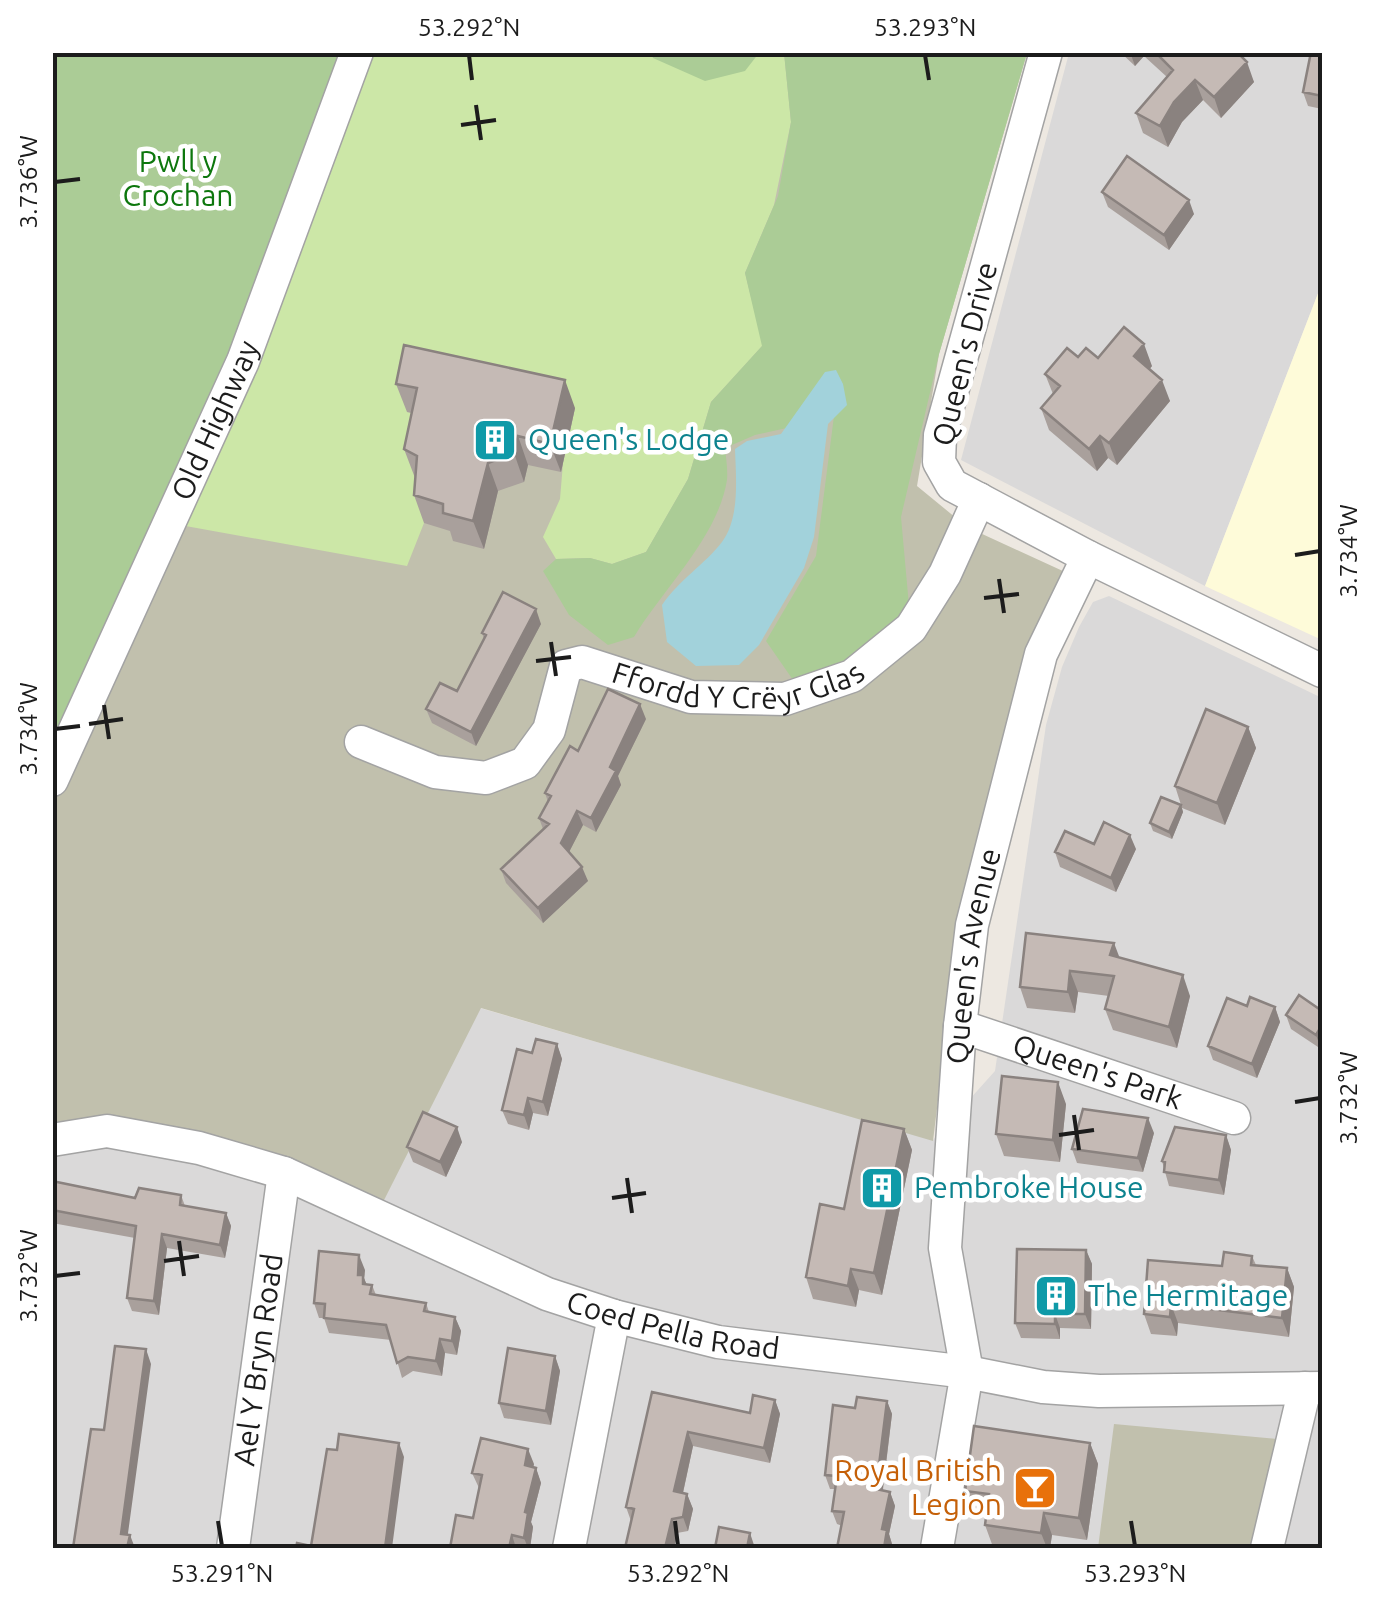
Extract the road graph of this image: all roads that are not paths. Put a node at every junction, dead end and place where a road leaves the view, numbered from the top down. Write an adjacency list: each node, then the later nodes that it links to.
1 (357, 52): 7 (street, Old Highway)
2 (1046, 52): 3 (street, Queen's Drive)
3 (978, 499): 4 (street, Queen's Drive); 6 (street, Ffordd Y Crëyr Glas)
4 (1088, 556): 5 (street, Queen's Drive); 8 (street, Queen's Avenue)
5 (1322, 671)
6 (361, 742)
7 (52, 780)
8 (960, 1026): 9 (street, Queen's Park); 13 (street, Queen's Avenue)
9 (1234, 1118)
10 (52, 1140): 11 (street, Coed Pella Road)
11 (284, 1173): 12 (street, Coed Pella Road); 15 (street, Ael Y Bryn Road)
12 (614, 1316): 13 (street, Coed Pella Road); 16 (street)
13 (967, 1372): 14 (street, Coed Pella Road); 17 (street, Queen's Avenue)
14 (1314, 1388): 18 (street)
15 (233, 1548)
16 (569, 1548)
17 (937, 1548)
18 (1268, 1548)

